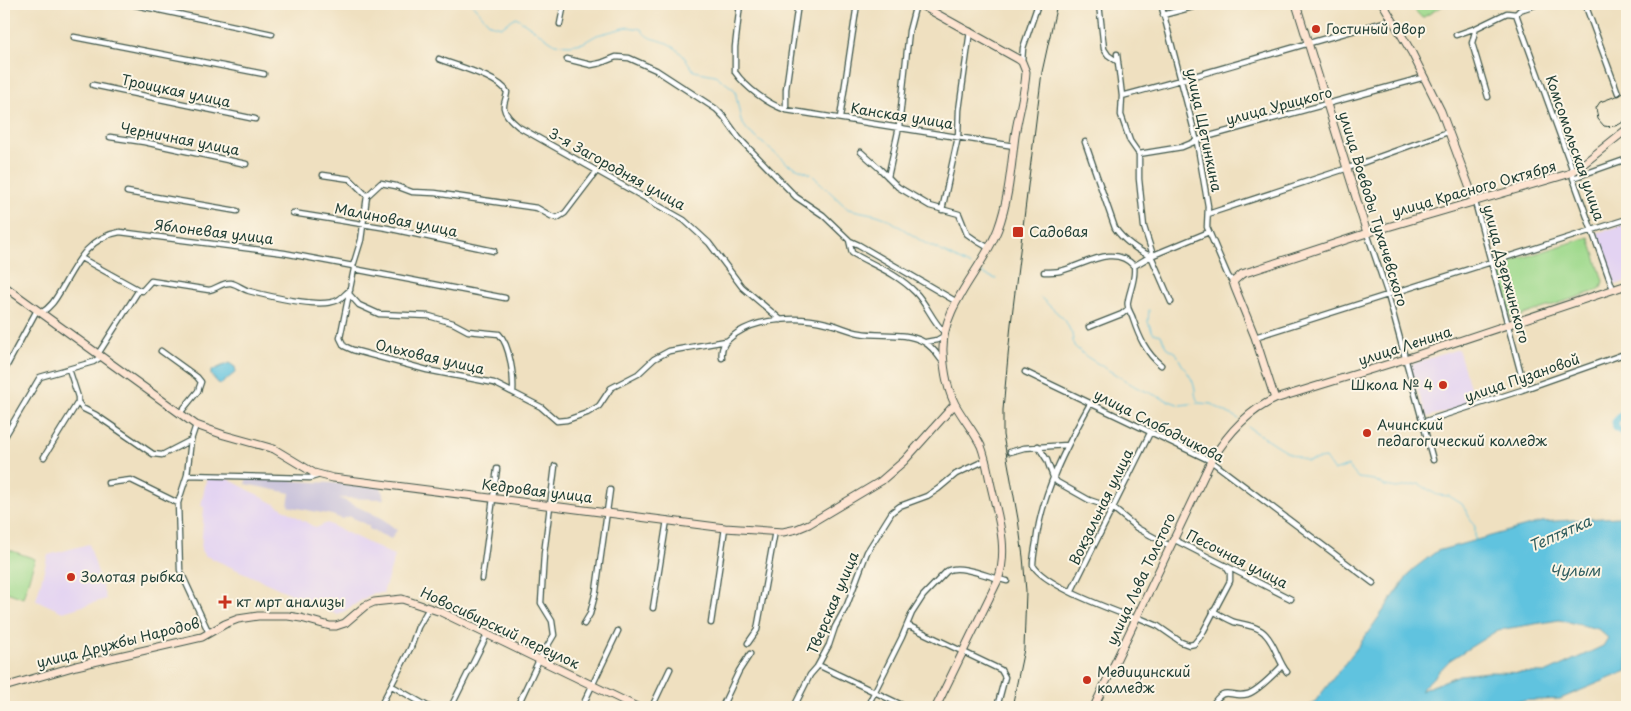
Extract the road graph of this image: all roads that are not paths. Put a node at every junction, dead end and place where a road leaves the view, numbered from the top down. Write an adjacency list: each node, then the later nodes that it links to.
1 (130, 4): 21 (street)
2 (564, 4): 18 (street)
3 (740, 4): 38 (street)
4 (798, 4): 38 (street)
5 (857, 4): 39 (street)
6 (918, 4): 20 (street); 41 (street)
7 (1038, 4): 28 (street)
8 (1099, 4): 29 (street)
9 (1161, 4): 16 (street, улица Щетинкина)
10 (1204, 4): 16 (street)
11 (1296, 4): 24 (street, улица Воеводы Тухачевского)
12 (1383, 4): 17 (street, улица Дзержинского)
13 (1538, 4): 15 (street)
14 (1585, 4): 34 (street)
15 (1516, 14): 19 (street); 55 (street, Комсомольская улица)
16 (1163, 15): 32 (street, улица Щетинкина)
17 (1392, 20): 24 (street); 31 (street, улица Дзержинского)
18 (560, 24)
19 (1476, 28): 22 (street); 36 (street)
20 (970, 31): 28 (street); 44 (street)
21 (272, 34)
22 (1456, 35)
23 (74, 37): 30 (street)
24 (1309, 42): 32 (street); 37 (street, улица Воеводы Тухачевского)
25 (1117, 54): 29 (street)
26 (567, 59): 70 (street)
27 (439, 60): 54 (street, 3-я Загородняя улица)
28 (1022, 62): 48 (street)
29 (1118, 62): 35 (street)
30 (264, 74)
31 (1425, 77): 37 (street, улица Урицкого); 43 (street, улица Дзержинского)
32 (1182, 81): 35 (street); 47 (street, улица Щетинкина)
33 (93, 85): 40 (street, Троицкая улица)
34 (1618, 93)
35 (1122, 96): 50 (street)
36 (1488, 97)
37 (1328, 104): 47 (street, улица Урицкого); 53 (street, улица Воеводы Тухачевского)
38 (786, 110): 39 (street, Канская улица)
39 (840, 118): 41 (street, Канская улица)
40 (255, 120)
41 (899, 127): 44 (street, Канская улица); 57 (street)
42 (1627, 129): 55 (street, улица Красного Октября)
43 (1448, 132): 53 (street); 60 (street, улица Дзержинского)
44 (958, 136): 48 (street, Канская улица); 61 (street)
45 (110, 137): 52 (street, Черничная улица)
46 (1085, 142): 73 (street)
47 (1197, 142): 50 (street, улица Урицкого); 64 (street, улица Щетинкина)
48 (1014, 146): 71 (street)
49 (860, 152): 57 (street)
50 (1139, 154): 73 (street)
51 (1627, 159): 55 (street)
52 (246, 164)
53 (1348, 168): 64 (street); 69 (street, улица Воеводы Тухачевского)
54 (597, 171): 59 (street); 91 (street, 3-я Загородняя улица)
55 (1573, 174): 60 (street, улица Красного Октября); 67 (street, Комсомольская улица)
56 (324, 175): 59 (street)
57 (888, 177): 61 (street)
58 (127, 192): 62 (street)
59 (367, 196): 66 (street)
60 (1475, 202): 69 (street, улица Красного Октября); 75 (street, улица Дзержинского)
61 (942, 210): 71 (street)
62 (237, 211)
63 (293, 213): 66 (street, Малиновая улица)
64 (1208, 214): 68 (street, улица Щетинкина)
65 (1627, 218): 67 (street)
66 (363, 224): 72 (street, Малиновая улица); 77 (street)
67 (1591, 230): 75 (street); 82 (street, Комсомольская улица)
68 (1209, 232): 73 (street); 79 (street, улица Щетинкина)
69 (1367, 233): 79 (street, улица Красного Октября); 85 (street, улица Воеводы Тухачевского)
70 (850, 241): 87 (street); 94 (street)
71 (989, 248): 87 (street)
72 (494, 252)
73 (1151, 256): 76 (street); 88 (street)
74 (81, 258): 77 (street, Яблоневая улица); 83 (street); 90 (street, Яблоневая улица)
75 (1490, 262): 85 (street); 92 (street, улица Дзержинского)
76 (1134, 266): 78 (street); 89 (street)
77 (354, 267): 84 (street); 86 (street, Яблоневая улица)
78 (1044, 272)
79 (1233, 282): 95 (street, улица Щетинкина)
80 (1627, 285): 82 (street, улица Ленина)
81 (4, 286): 90 (street, Кедровая улица)
82 (1613, 289): 92 (street, улица Ленина)
83 (139, 290): 84 (street); 100 (street)
84 (350, 292): 109 (street); 109 (street, Ольховая улица)
85 (1388, 295): 95 (street); 102 (street, улица Воеводы Тухачевского)
86 (505, 298)
87 (957, 302): 94 (street)
88 (1171, 302)
89 (1128, 309): 93 (street); 104 (street)
90 (39, 312): 100 (street, Кедровая улица); 106 (street, Яблоневая улица)
91 (782, 320): 96 (street); 97 (street)
92 (1507, 326): 102 (street, улица Ленина); 108 (street, улица Дзержинского)
93 (1089, 327)
94 (944, 334): 97 (street); 103 (street)
95 (1255, 337): 110 (street, улица Щетинкина)
96 (726, 342): 101 (street); 109 (street, Ольховая улица)
97 (926, 342): 103 (street)
98 (161, 351): 114 (street)
99 (1627, 353): 108 (street, улица Пузановой)
100 (100, 356): 105 (street); 114 (street, Кедровая улица)
101 (722, 358)
102 (1405, 359): 110 (street, улица Ленина); 115 (street, улица Воеводы Тухачевского)
103 (944, 364): 112 (street)
104 (1161, 366)
105 (69, 369): 111 (street); 118 (street)
106 (4, 371)
107 (1025, 372): 113 (street, улица Слободчикова)
108 (1525, 389): 115 (street, улица Пузановой)
109 (513, 392)
110 (1276, 399): 126 (street, улица Ленина)
111 (78, 402): 119 (street); 123 (street)
112 (955, 404): 124 (street); 141 (street, Кедровая улица)
113 (1090, 404): 117 (street, улица Слободчикова); 120 (street)
114 (180, 413): 116 (street, Кедровая улица)
115 (1424, 422): 125 (street, улица Воеводы Тухачевского)
116 (196, 425): 119 (street); 130 (street, Кедровая улица)
117 (1150, 433): 126 (street, улица Слободчикова); 137 (street, Вокзальная улица)
118 (4, 438)
119 (191, 440): 129 (street)
120 (1067, 445): 121 (street); 131 (street)
121 (1038, 446): 122 (street); 131 (street, Песочная улица)
122 (1010, 452)
123 (44, 457)
124 (986, 460): 145 (street); 164 (street, Тверская улица)
125 (1433, 460)
126 (1211, 461): 142 (street, улица Льва Толстого); 147 (street, улица Слободчикова)
127 (555, 466): 136 (street)
128 (497, 469): 134 (street)
129 (187, 475): 130 (street); 135 (street)
130 (320, 475): 134 (street, Кедровая улица)
131 (1053, 477): 137 (street, Песочная улица); 148 (street)
132 (108, 483): 135 (street)
133 (610, 490): 138 (street)
134 (494, 498): 136 (street, Кедровая улица); 144 (street)
135 (178, 503): 158 (street)
136 (551, 506): 138 (street, Кедровая улица); 163 (street)
137 (1113, 508): 142 (street, Песочная улица); 148 (street, Вокзальная улица)
138 (608, 512): 139 (street, Кедровая улица); 155 (street)
139 (666, 520): 140 (street, Кедровая улица); 151 (street)
140 (725, 528): 141 (street, Кедровая улица); 154 (street)
141 (775, 531): 160 (street)
142 (1171, 542): 143 (street, Песочная улица); 153 (street, улица Льва Толстого)
143 (1226, 567): 149 (street, Песочная улица); 152 (street)
144 (482, 579)
145 (998, 580): 146 (street); 156 (street); 161 (street)
146 (1007, 581)
147 (1373, 583)
148 (1072, 592): 153 (street)
149 (1290, 599)
150 (429, 607): 158 (street, Новосибирский переулок); 159 (street, Новосибирский переулок); 169 (street)
151 (653, 608)
152 (1213, 611): 153 (street); 165 (street)
153 (1137, 618): 185 (street, улица Льва Толстого)
154 (711, 623)
155 (584, 624)
156 (907, 625): 161 (street); 171 (street)
157 (618, 631): 168 (street)
158 (209, 633): 170 (street, улица Дружбы Народов)
159 (486, 635): 163 (street, Новосибирский переулок); 174 (street)
160 (748, 643)
161 (962, 652): 183 (street); 184 (street)
162 (750, 654): 179 (street)
163 (539, 660): 168 (street, Новосибирский переулок); 175 (street)
164 (818, 665): 171 (street); 180 (street, Тверская улица)
165 (1282, 666): 167 (street); 186 (street)
166 (670, 669): 178 (street)
167 (1287, 672)
168 (592, 685): 176 (street); 177 (street, Новосибирский переулок)
169 (392, 686): 172 (street); 173 (street)
170 (4, 687)
171 (874, 692): 181 (street); 182 (street)
172 (380, 707)
173 (429, 707)
174 (451, 707)
175 (517, 707)
176 (582, 707)
177 (637, 707)
178 (652, 707)
179 (722, 707)
180 (794, 707)
181 (867, 707)
182 (906, 707)
183 (936, 707)
184 (997, 707)
185 (1094, 707)
186 (1211, 707)

